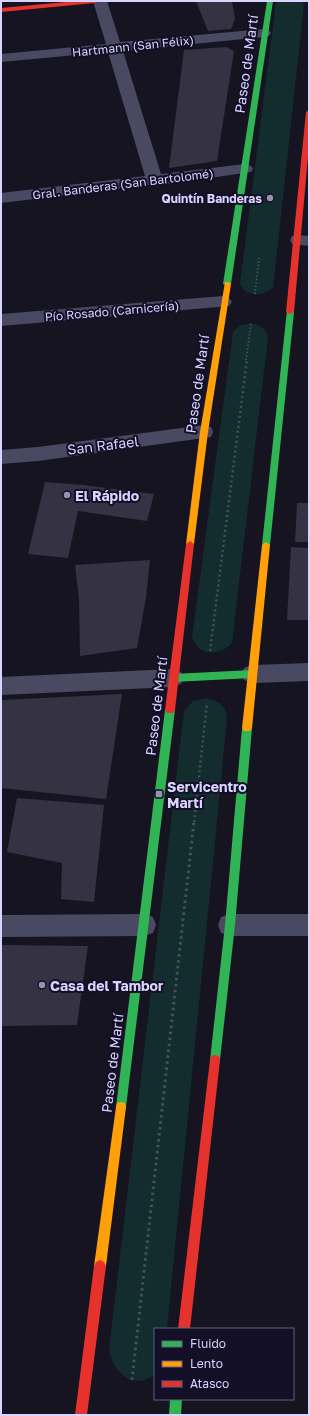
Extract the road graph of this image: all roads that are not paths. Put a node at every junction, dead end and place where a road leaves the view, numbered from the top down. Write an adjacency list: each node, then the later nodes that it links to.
1 (94, 1): 4 (main road)
2 (100, 1): 6 (street)
3 (270, 1): 5 (main road, Paseo de Martí)
4 (1, 10)
5 (264, 33): 6 (street, Hartmann (San Félix)); 9 (main road, Paseo de Martí)
6 (114, 48): 7 (street, Hartmann (San Félix)); 10 (street)
7 (1, 58)
8 (309, 112): 12 (main road)
9 (245, 169): 10 (street, Gral. Banderas (San Bartolomé)); 13 (main road, Paseo de Martí)
10 (155, 181): 11 (street, Gral. Banderas (San Bartolomé))
11 (1, 198)
12 (304, 240): 18 (main road)
13 (223, 302): 14 (street, Pío Rosado (Carnicería)); 15 (main road, Paseo de Martí)
14 (1, 320)
15 (204, 432): 16 (street, San Rafael); 19 (main road, Paseo de Martí)
16 (1, 457)
17 (309, 672): 18 (street)
18 (252, 674): 19 (main road); 22 (main road)
19 (173, 678): 20 (street); 21 (main road, Paseo de Martí)
20 (1, 686)
21 (144, 925): 24 (street); 27 (main road, Paseo de Martí)
22 (230, 925): 23 (street); 25 (main road)
23 (309, 925)
24 (1, 926)
25 (184, 1328)
26 (176, 1400): 28 (main road)
27 (81, 1415)
28 (175, 1415)

